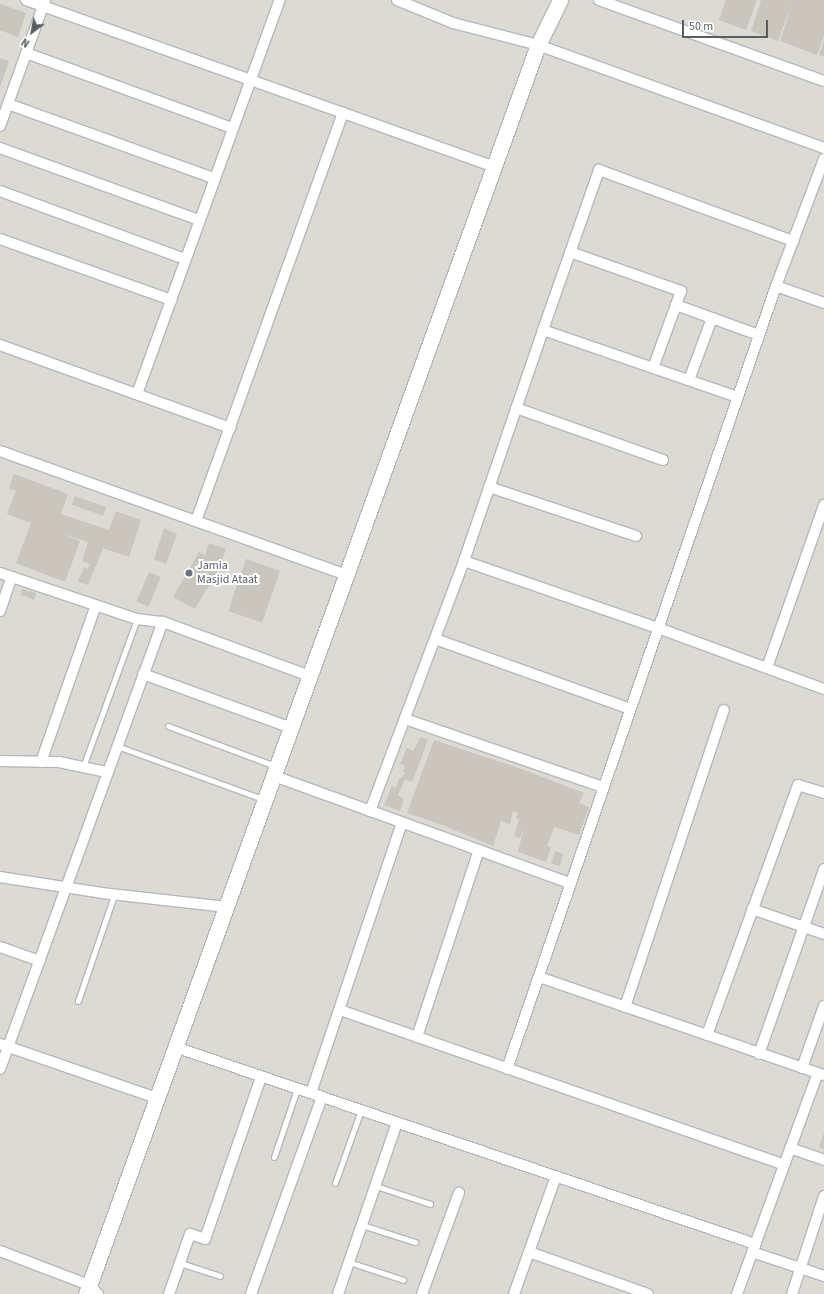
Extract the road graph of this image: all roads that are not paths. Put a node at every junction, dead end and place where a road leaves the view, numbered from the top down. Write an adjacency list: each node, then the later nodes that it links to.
1 (26, 0): 6 (street)
2 (280, 0): 9 (street)
3 (397, 0): 7 (street)
4 (560, 0): 7 (street)
5 (599, 0): 10 (street)
6 (44, 3): 8 (street); 9 (street)
7 (538, 45): 16 (street); 18 (street)
8 (26, 53): 11 (street); 14 (street)
9 (250, 80): 12 (street); 14 (street)
10 (824, 81)
11 (8, 104): 13 (street); 19 (street)
12 (343, 113): 18 (street); 39 (street)
13 (0, 126)
14 (232, 128): 19 (street)
15 (0, 148): 21 (street)
16 (824, 148)
17 (824, 159): 23 (street)
18 (494, 167): 48 (street)
19 (214, 178): 21 (street)
20 (0, 191): 25 (street)
21 (199, 220): 25 (street)
22 (0, 238): 27 (street)
23 (793, 241): 24 (street); 26 (street)
24 (570, 252): 29 (street); 31 (street)
25 (186, 258): 27 (street)
26 (776, 286): 28 (street); 32 (street)
27 (171, 300): 36 (street)
28 (824, 304)
29 (676, 305): 30 (street); 34 (street)
30 (712, 318): 32 (street); 35 (street)
31 (543, 330): 34 (street); 38 (street)
32 (759, 335): 37 (street)
33 (0, 345): 36 (street)
34 (653, 368): 35 (street)
35 (689, 380): 37 (street)
36 (137, 394): 39 (street)
37 (738, 397): 54 (street)
38 (516, 408): 41 (street); 42 (street)
39 (230, 428): 44 (street)
40 (0, 451): 44 (street)
41 (663, 460)
42 (489, 487): 45 (street); 46 (street)
43 (824, 505): 56 (street)
44 (196, 521): 48 (street)
45 (636, 536)
46 (464, 561): 54 (street); 55 (street)
47 (0, 572): 49 (street)
48 (346, 575): 58 (street)
49 (12, 577): 50 (street); 51 (street)
50 (96, 605): 52 (street); 67 (street)
51 (0, 612)
52 (137, 619): 53 (street); 68 (lane)
53 (163, 622): 57 (street); 58 (street)
54 (658, 628): 56 (street); 60 (street)
55 (435, 639): 60 (street); 62 (street)
56 (767, 668): 59 (street)
57 (143, 674): 64 (street); 65 (street)
58 (310, 676): 64 (street)
59 (824, 689)
60 (630, 709): 71 (street)
61 (724, 710): 91 (street)
62 (405, 719): 71 (street); 74 (street)
63 (168, 726): 70 (lane)
64 (291, 728): 70 (street)
65 (117, 746): 69 (street); 73 (lane)
66 (0, 760): 67 (street)
67 (41, 762): 68 (street)
68 (83, 767): 69 (street)
69 (107, 772): 80 (street)
70 (276, 772): 73 (street); 74 (street)
71 (603, 787): 79 (street)
72 (824, 793): 83 (street)
73 (265, 800): 82 (street)
74 (370, 811): 75 (street)
75 (402, 822): 76 (street); 92 (street)
76 (479, 850): 79 (street); 94 (street)
77 (824, 869): 84 (street)
78 (0, 877): 80 (street)
79 (570, 883): 88 (street)
80 (67, 888): 81 (street); 87 (street)
81 (114, 895): 82 (street); 89 (lane)
82 (226, 908): 96 (street)
83 (752, 909): 84 (street); 93 (street)
84 (804, 927): 85 (street); 97 (street)
85 (824, 934)
86 (0, 947): 87 (street)
87 (40, 961): 95 (street)
88 (539, 977): 91 (street); 100 (street)
89 (78, 1000)
90 (824, 1006): 98 (street)
91 (625, 1007): 93 (street)
92 (340, 1010): 94 (street); 104 (street)
93 (707, 1035): 97 (street)
94 (417, 1037): 100 (street)
95 (4, 1045): 99 (street); 106 (street)
96 (175, 1047): 102 (street); 106 (street)
97 (759, 1054): 98 (street)
98 (802, 1068): 101 (street)
99 (0, 1069)
100 (507, 1069): 112 (street)
101 (821, 1074): 109 (street)
102 (261, 1077): 103 (street); 125 (street)
103 (297, 1089): 104 (street); 110 (lane)
104 (311, 1093): 105 (street)
105 (322, 1097): 107 (street); 132 (street)
106 (157, 1098): 130 (street)
107 (361, 1110): 108 (street); 114 (lane)
108 (398, 1123): 113 (street); 115 (street)
109 (790, 1148): 111 (street); 112 (street)
110 (274, 1157)
111 (824, 1160)
112 (784, 1165): 121 (street)
113 (556, 1176): 121 (street); 123 (street)
114 (335, 1183)
115 (376, 1186): 118 (lane); 119 (street)
116 (459, 1193): 134 (street)
117 (824, 1196): 126 (street)
118 (430, 1204)
119 (362, 1225): 120 (lane); 124 (street)
120 (415, 1242)
121 (753, 1248): 126 (street); 137 (street)
122 (0, 1251): 130 (street)
123 (529, 1252): 135 (street); 136 (street)
124 (349, 1262): 129 (lane); 133 (street)
125 (180, 1263): 127 (lane); 131 (street)
126 (800, 1268): 128 (street); 138 (street)
127 (220, 1276)
128 (824, 1276)
129 (403, 1280)
130 (91, 1291)
131 (169, 1294)
132 (251, 1294)
133 (338, 1294)
134 (422, 1294)
135 (514, 1294)
136 (648, 1294)
137 (736, 1294)
138 (792, 1294)

